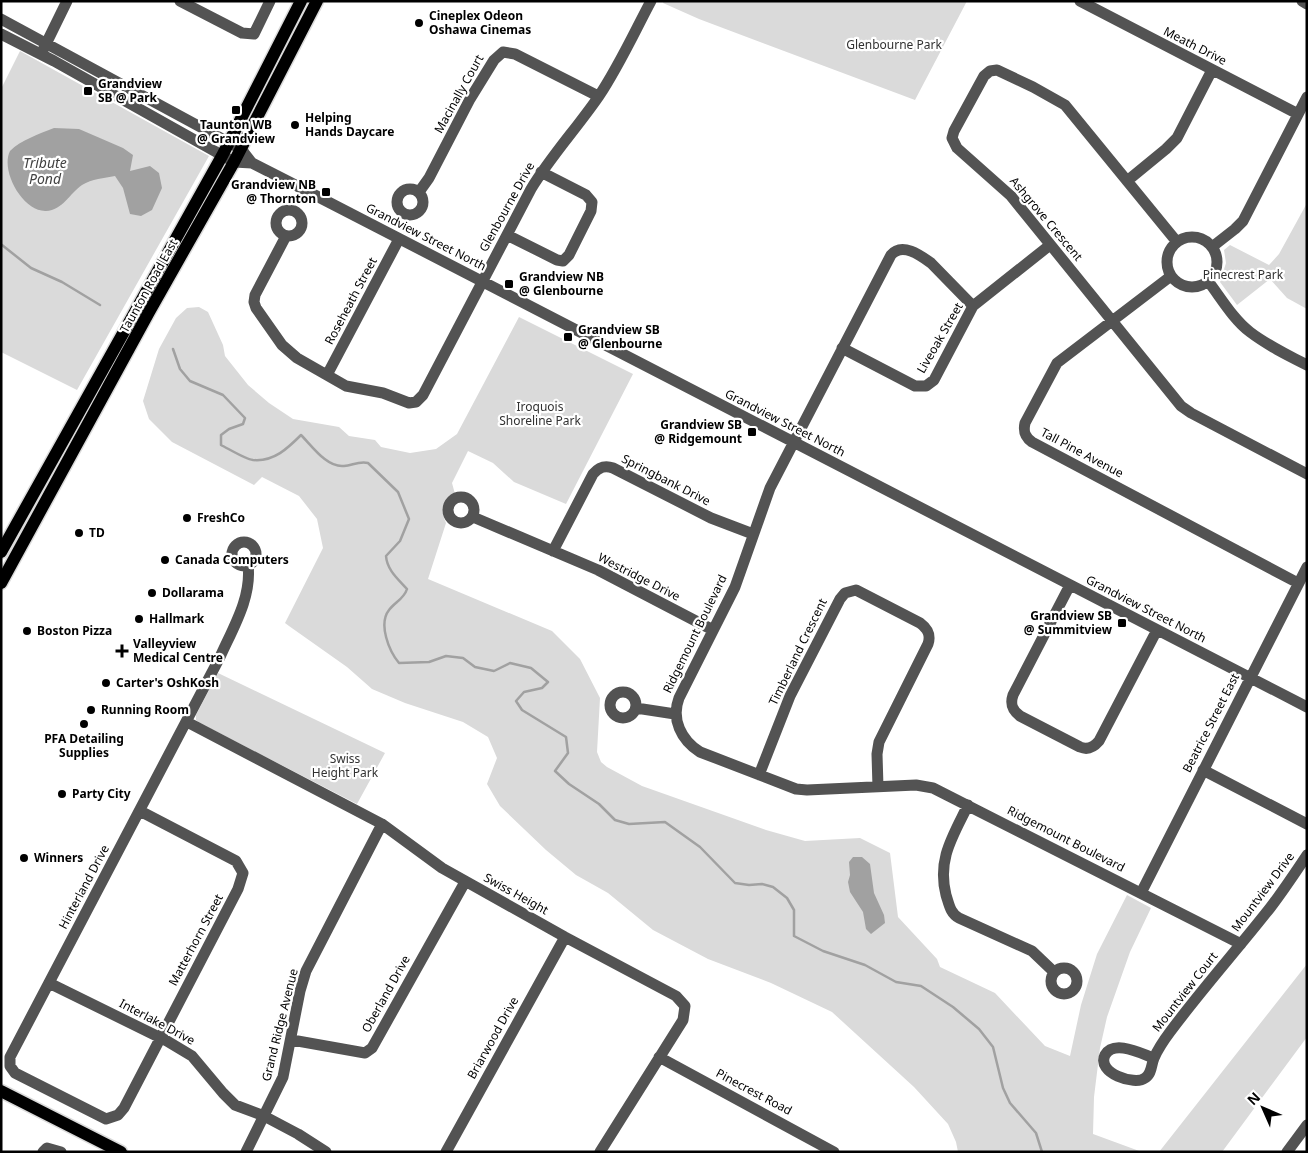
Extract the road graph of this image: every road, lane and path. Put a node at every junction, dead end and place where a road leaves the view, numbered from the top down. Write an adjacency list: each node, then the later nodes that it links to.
1 (67, 1): 12 (street)
2 (180, 1): 3 (street)
3 (270, 1)
4 (301, 1): 20 (main road, Taunton Road East)
5 (317, 1): 21 (main road, Taunton Road East)
6 (651, 1): 17 (street, Glenbourne Drive)
7 (1080, 1): 14 (street, Meath Drive)
8 (1302, 1): 9 (street)
9 (1307, 4)
10 (1, 19): 12 (street, Grandview Street North)
11 (1, 34): 13 (street, Grandview Street North)
12 (47, 43): 13 (street); 15 (street, Grandview Street North)
13 (41, 54): 16 (street, Grandview Street North)
14 (1212, 70): 19 (street, Meath Drive); 26 (street)
15 (120, 83): 16 (street); 20 (street, Grandview Street North)
16 (114, 96): 22 (street, Grandview Street North)
17 (598, 96): 25 (street, Glenbourne Drive); 27 (street, Macinally Court)
18 (1307, 97): 19 (street)
19 (1298, 114): 33 (street)
20 (229, 143): 21 (street, Grandview Street North); 22 (main road, Taunton Road East)
21 (241, 149): 23 (main road, Taunton Road East); 24 (street, Grandview Street North)
22 (222, 156): 23 (street, Grandview Street North); 47 (main road, Taunton Road East)
23 (234, 162): 24 (street, Grandview Street North); 50 (main road, Taunton Road East)
24 (252, 163): 30 (street, Grandview Street North)
25 (541, 172): 28 (street, Glenbourne Drive); 28 (street)
26 (1127, 181): 31 (street, Ashgrove Crescent); 32 (street, Ashgrove Crescent)
27 (418, 192)
28 (507, 234): 36 (street, Glenbourne Drive)
29 (286, 236): 41 (street)
30 (399, 239): 36 (street, Grandview Street North); 41 (street, Roseheath Street)
31 (1177, 242): 33 (street); 34 (street)
32 (1050, 245): 37 (street, Liveoak Street); 38 (street, Ashgrove Crescent)
33 (1212, 247): 35 (street)
34 (1171, 276): 35 (street); 38 (street, Tall Pine Avenue)
35 (1208, 281): 40 (street)
36 (483, 282): 41 (street, Glenbourne Drive); 42 (street, Grandview Street North)
37 (973, 306): 39 (street, Liveoak Street); 39 (street, Ridgemount Boulevard)
38 (1112, 321): 43 (street, Ashgrove Crescent); 51 (street, Tall Pine Avenue)
39 (842, 348): 42 (street, Ridgemount Boulevard)
40 (1307, 365)
41 (327, 375)
42 (793, 443): 45 (street, Ridgemount Boulevard); 52 (street, Grandview Street North)
43 (1307, 474)
44 (472, 517): 46 (street, Westridge Drive)
45 (753, 534): 46 (street, Springbank Drive); 53 (street, Ridgemount Boulevard)
46 (553, 551): 53 (street, Westridge Drive)
47 (1, 552)
48 (248, 564): 59 (street, Hinterland Drive)
49 (1307, 566): 51 (street, Beatrice Street East)
50 (1, 583)
51 (1298, 583): 55 (street, Beatrice Street East)
52 (1070, 585): 54 (street, Grandview Street North); 54 (street)
53 (712, 630): 58 (street, Ridgemount Boulevard)
54 (1157, 630): 55 (street, Grandview Street North)
55 (1249, 677): 56 (street, Grandview Street North); 60 (street, Beatrice Street East)
56 (1307, 707)
57 (636, 708): 58 (street)
58 (675, 714): 61 (street, Ridgemount Boulevard)
59 (187, 722): 64 (street, Hinterland Drive); 65 (street, Swiss Height)
60 (1203, 770): 66 (street); 69 (street, Beatrice Street East)
61 (759, 775): 62 (street, Ridgemount Boulevard); 62 (street, Timberland Crescent)
62 (878, 787): 63 (street, Ridgemount Boulevard)
63 (968, 805): 69 (street, Ridgemount Boulevard); 72 (street)
64 (140, 811): 73 (street, Hinterland Drive); 74 (street, Matterhorn Street)
65 (382, 824): 68 (street, Swiss Height); 75 (street, Grand Ridge Avenue)
66 (1307, 824)
67 (1307, 855): 71 (street, Mountview Drive)
68 (465, 882): 70 (street, Swiss Height); 75 (street, Oberland Drive)
69 (1141, 893): 71 (street, Ridgemount Boulevard)
70 (565, 937): 76 (street, Swiss Height); 87 (street, Briarwood Drive)
71 (1240, 944): 77 (street, Mountview Court)
72 (1054, 972)
73 (49, 983): 74 (street, Interlake Drive); 80 (street, Hinterland Drive)
74 (160, 1038): 79 (street, Interlake Drive); 80 (street, Matterhorn Street)
75 (292, 1040): 79 (street, Grand Ridge Avenue)
76 (660, 1057): 88 (street, Swiss Height); 89 (street, Pinecrest Road)
77 (1154, 1058)
78 (1, 1091): 84 (main road)
79 (264, 1116): 85 (street, Grand Ridge Avenue); 86 (street)
80 (106, 1119)
81 (1307, 1125): 90 (street)
82 (42, 1152): 83 (street)
83 (61, 1152)
84 (121, 1152)
85 (246, 1152)
86 (326, 1152)
87 (446, 1152)
88 (600, 1152)
89 (834, 1152)
90 (1287, 1152)

